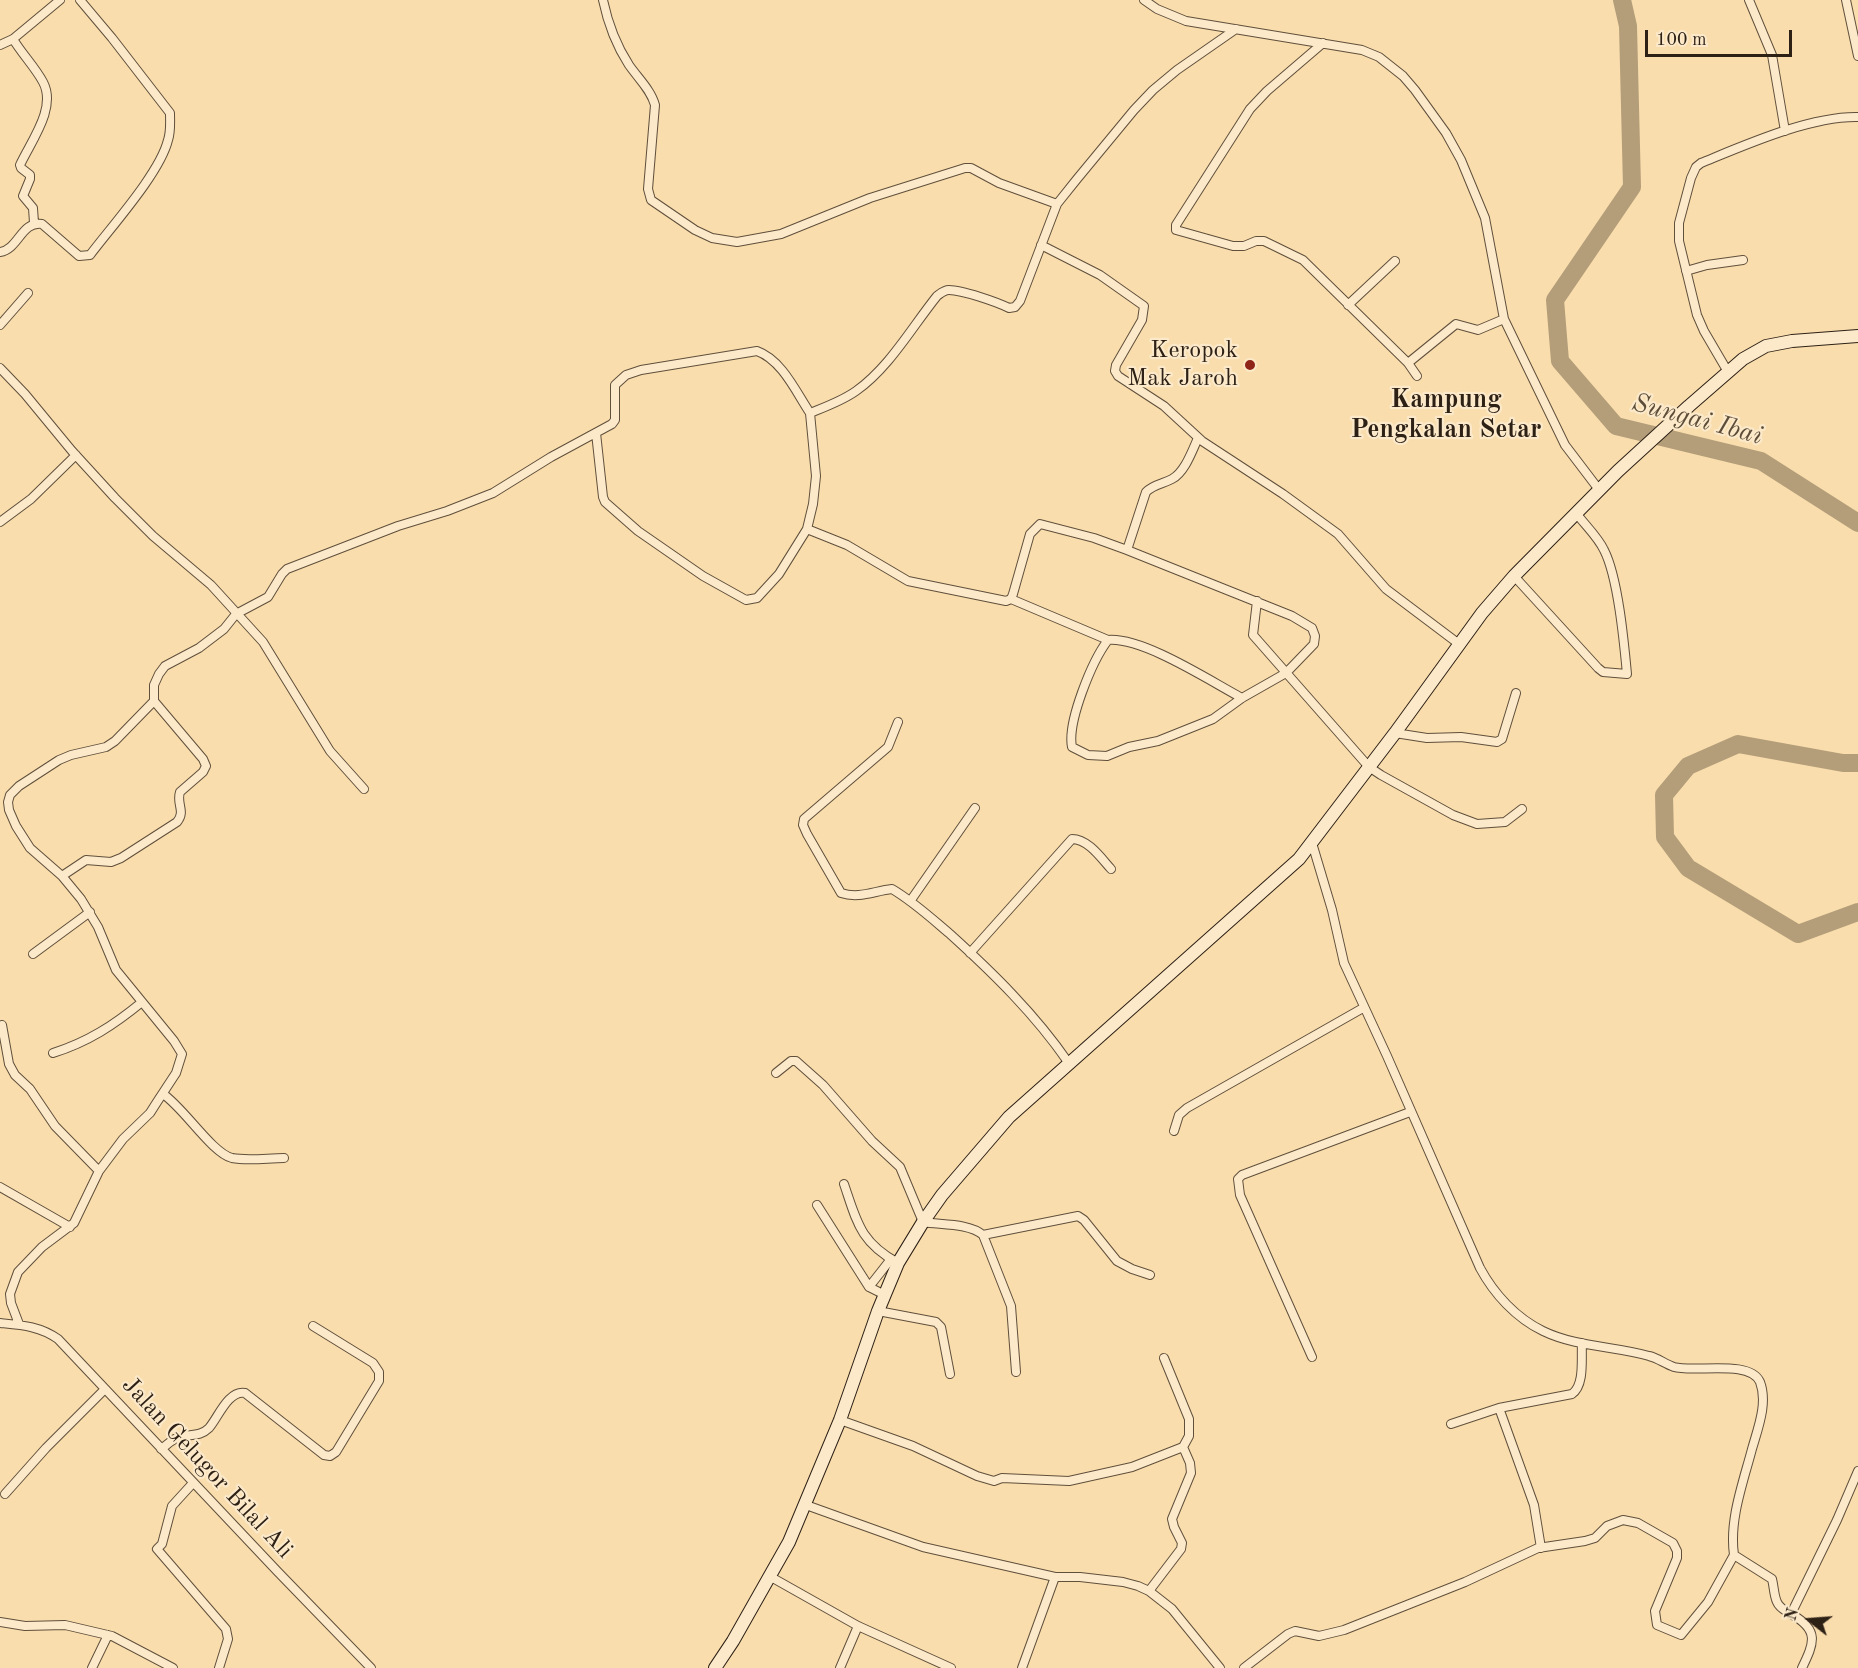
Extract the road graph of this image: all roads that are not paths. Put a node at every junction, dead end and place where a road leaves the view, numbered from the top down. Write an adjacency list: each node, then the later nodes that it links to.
1 (60, 0): 8 (street)
2 (80, 0): 15 (street)
3 (603, 0): 14 (street)
4 (1144, 0): 7 (street)
5 (1749, 0): 13 (street)
6 (1846, 0): 11 (street)
7 (1236, 29): 9 (street); 14 (street)
8 (13, 39): 10 (street); 15 (street)
9 (1323, 43): 22 (street); 23 (street)
10 (0, 45)
11 (1858, 56)
12 (1858, 117): 13 (street)
13 (1785, 131): 20 (street)
14 (1058, 204): 16 (street)
15 (34, 223): 17 (street)
16 (1041, 245): 30 (street); 32 (street)
17 (0, 252)
18 (1743, 260): 20 (street)
19 (1395, 261): 22 (street)
20 (1686, 271): 28 (street)
21 (28, 293): 24 (street)
22 (1348, 305): 26 (street)
23 (1504, 319): 26 (street); 34 (street)
24 (0, 325)
25 (1858, 336): 28 (main road)
26 (1408, 363): 29 (street)
27 (2, 372): 33 (street)
28 (1728, 372): 34 (main road)
29 (1417, 376)
30 (810, 413): 31 (street); 37 (street)
31 (596, 434): 37 (street); 42 (street)
32 (1198, 438): 38 (street); 44 (street)
33 (76, 455): 36 (street); 42 (street)
34 (1600, 491): 35 (main road)
35 (1576, 513): 39 (main road); 39 (street)
36 (0, 522)
37 (807, 529): 40 (street)
38 (1127, 550): 40 (street); 41 (street)
39 (1514, 576): 44 (main road)
40 (1011, 599): 43 (street)
41 (1257, 601): 45 (street); 45 (street)
42 (236, 614): 48 (street); 52 (street)
43 (1108, 640): 47 (street); 47 (street)
44 (1459, 644): 50 (main road)
45 (1286, 673): 47 (street); 51 (street)
46 (1516, 693): 50 (street)
47 (1242, 698)
48 (154, 701): 57 (street); 57 (street)
49 (898, 722): 58 (street)
50 (1395, 733): 51 (main road)
51 (1369, 767): 54 (street); 55 (main road)
52 (364, 789)
53 (975, 808): 58 (street)
54 (1522, 809)
55 (1312, 843): 63 (street); 66 (main road)
56 (1111, 869): 60 (street)
57 (62, 876): 59 (street)
58 (911, 900): 60 (street)
59 (90, 912): 61 (street); 62 (street)
60 (970, 953): 66 (street)
61 (33, 954)
62 (141, 1002): 65 (street); 68 (street)
63 (1363, 1008): 69 (street); 70 (street)
64 (2, 1025): 72 (street)
65 (53, 1053)
66 (1068, 1062): 76 (main road)
67 (776, 1073): 76 (street)
68 (163, 1094): 71 (street); 72 (street)
69 (1410, 1112): 87 (street); 88 (street)
70 (1174, 1131)
71 (284, 1158)
72 (99, 1171): 77 (street)
73 (844, 1184): 79 (street)
74 (0, 1187): 77 (street)
75 (817, 1205): 81 (street)
76 (923, 1222): 78 (street); 79 (main road)
77 (70, 1227): 85 (street)
78 (983, 1235): 80 (street); 90 (street)
79 (895, 1261): 81 (street); 82 (main road)
80 (1150, 1275)
81 (869, 1287): 82 (street)
82 (885, 1294): 83 (main road)
83 (878, 1311): 91 (street); 94 (main road)
84 (0, 1323): 85 (street, Jalan Gelugor Bilal Ali)
85 (20, 1324): 92 (street, Jalan Gelugor Bilal Ali)
86 (313, 1326): 97 (street)
87 (1582, 1343): 93 (street); 103 (street)
88 (1312, 1357)
89 (1164, 1358): 96 (street)
90 (1016, 1372)
91 (950, 1374)
92 (103, 1390): 97 (street, Jalan Gelugor Bilal Ali); 100 (street)
93 (1499, 1408): 95 (street); 102 (street)
94 (840, 1420): 96 (street); 101 (main road)
95 (1451, 1424)
96 (1184, 1447): 106 (street)
97 (161, 1449): 99 (street, Jalan Gelugor Bilal Ali)
98 (1858, 1471): 107 (street)
99 (191, 1485): 113 (street); 114 (street, Jalan Gelugor Bilal Ali)
100 (5, 1494)
101 (806, 1505): 104 (main road); 105 (street)
102 (1541, 1548): 103 (street); 120 (street)
103 (1734, 1555): 107 (street)
104 (771, 1577): 109 (street); 115 (main road)
105 (1054, 1577): 106 (street); 118 (street)
106 (1149, 1591): 119 (street)
107 (1791, 1614): 121 (street)
108 (0, 1623): 110 (street)
109 (858, 1626): 116 (street); 117 (street)
110 (108, 1635): 111 (street); 112 (street)
111 (92, 1668)
112 (173, 1668)
113 (219, 1668)
114 (370, 1668)
115 (715, 1668)
116 (840, 1668)
117 (951, 1668)
118 (1022, 1668)
119 (1220, 1668)
120 (1244, 1668)
121 (1802, 1668)

